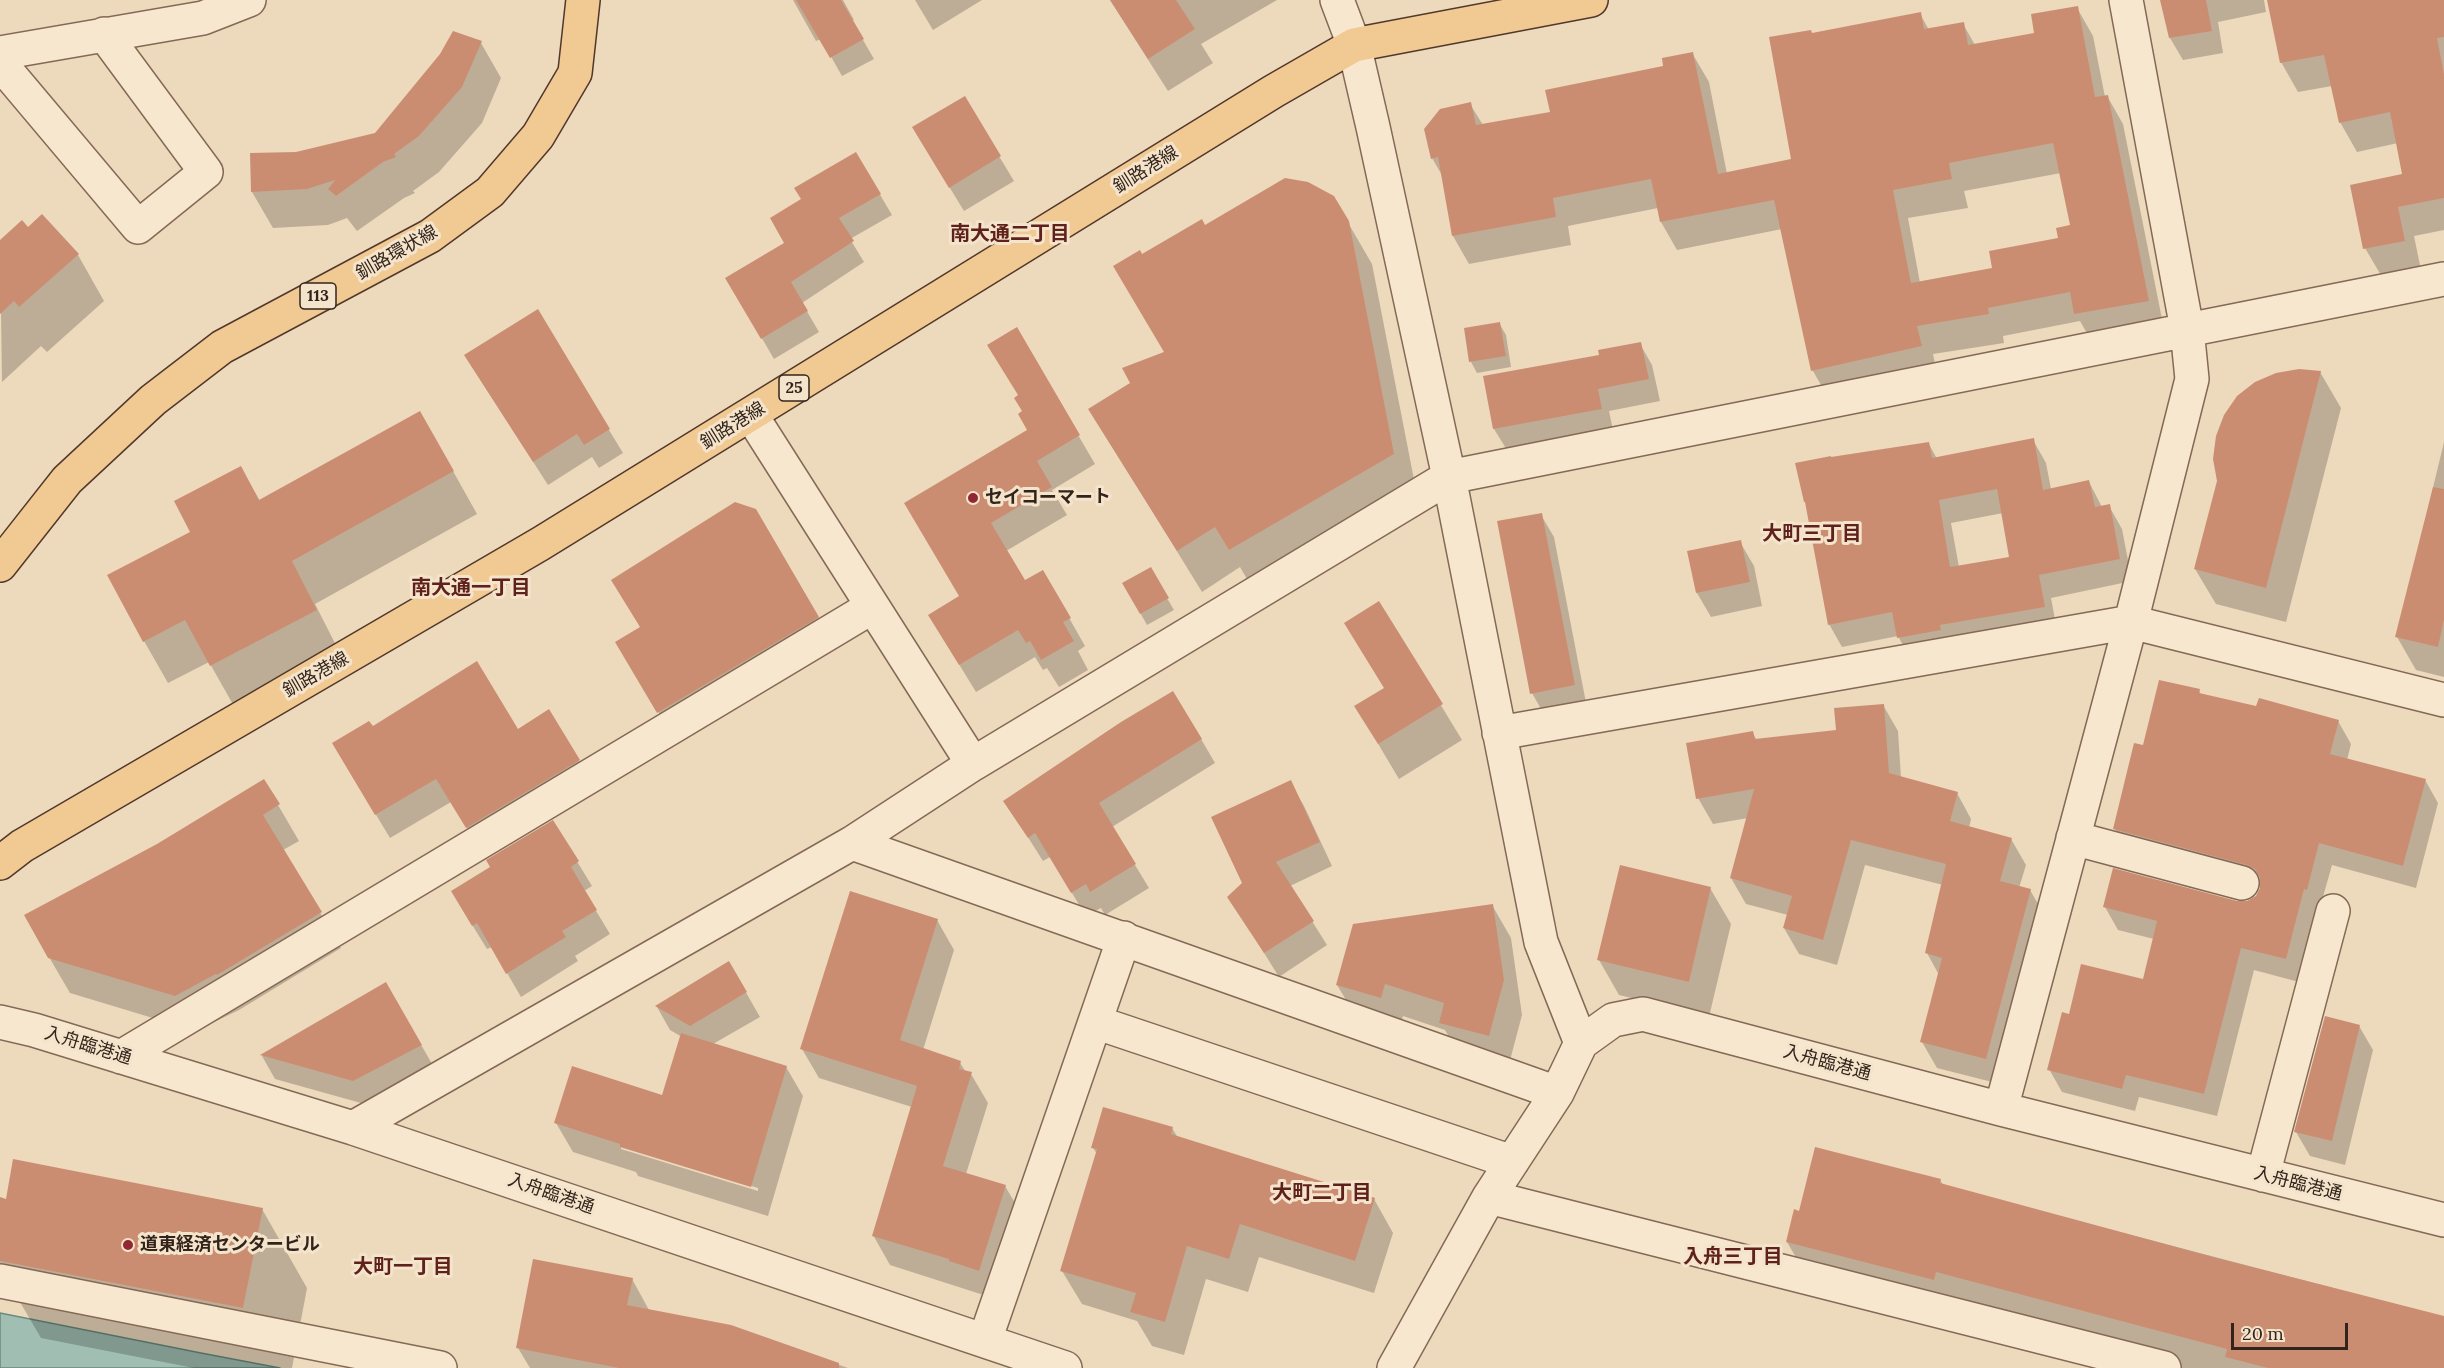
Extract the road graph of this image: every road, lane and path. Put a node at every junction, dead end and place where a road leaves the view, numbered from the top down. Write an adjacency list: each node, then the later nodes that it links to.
1 (249, 0): 6 (street)
2 (584, 0): 14 (main road, 釧路環状線 / 113)
3 (1337, 0): 7 (street)
4 (1591, 0): 7 (main road, 釧路港線 / 25)
5 (2126, 0): 11 (street)
6 (104, 34): 8 (street); 9 (street)
7 (1354, 45): 12 (main road, 釧路港線 / 25); 13 (street)
8 (0, 53)
9 (0, 63)
10 (2444, 279): 11 (street)
11 (2187, 329): 13 (street); 16 (street)
12 (751, 416): 15 (street); 22 (main road, 釧路港線 / 25)
13 (1449, 477): 18 (street); 19 (street)
14 (0, 565)
15 (872, 607): 19 (street); 32 (street)
16 (2131, 622): 17 (street); 18 (street); 20 (street)
17 (2444, 700)
18 (1499, 733): 31 (street)
19 (973, 764): 21 (street)
20 (2073, 838): 23 (street); 34 (street)
21 (852, 843): 25 (street); 35 (street)
22 (7, 853)
23 (2242, 884)
24 (2333, 911): 37 (street)
25 (1124, 938): 28 (street); 33 (street)
26 (0, 1011): 29 (street)
27 (0, 1022): 29 (street)
28 (1095, 1022): 36 (street); 41 (street)
29 (34, 1030): 30 (street); 32 (street, 入舟臨港通)
30 (0, 1037)
31 (1581, 1043): 33 (street, 入舟臨港通); 34 (street, 入舟臨港通)
32 (121, 1057): 35 (street, 入舟臨港通)
33 (1557, 1093): 36 (street, 入舟臨港通)
34 (2001, 1110): 37 (street, 入舟臨港通)
35 (353, 1128): 41 (street, 入舟臨港通)
36 (1512, 1162): 38 (street, 入舟臨港通)
37 (2263, 1175): 39 (street, 入舟臨港通)
38 (1489, 1197): 44 (street, 入舟臨港通); 45 (street)
39 (2444, 1220)
40 (0, 1281): 42 (street)
41 (985, 1340): 43 (street, 入舟臨港通)
42 (440, 1368)
43 (1065, 1368)
44 (1394, 1368)
45 (2164, 1368)

